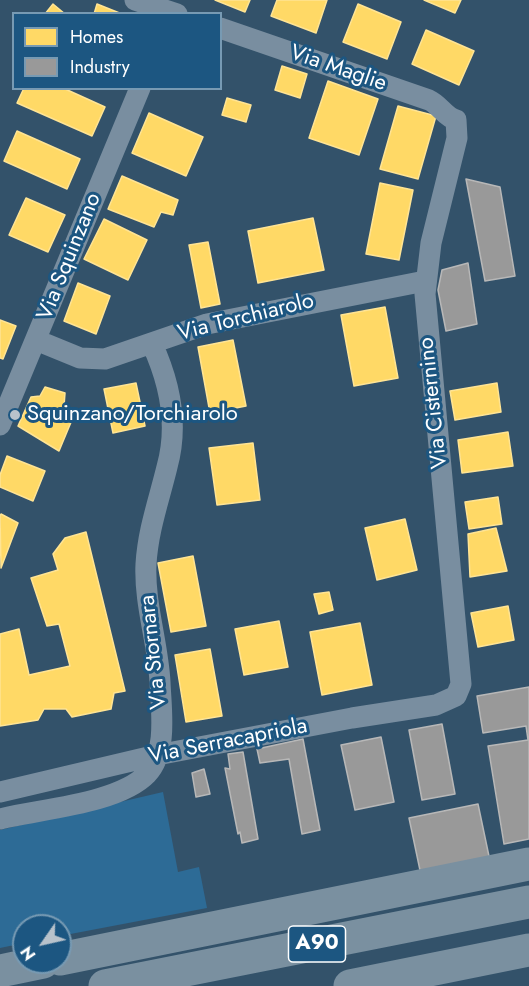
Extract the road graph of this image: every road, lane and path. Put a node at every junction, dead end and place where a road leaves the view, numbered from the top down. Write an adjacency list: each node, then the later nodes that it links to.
1 (135, 0): 2 (street)
2 (172, 9)
3 (222, 29): 5 (street, Via Maglie)
4 (139, 90): 7 (street, Via Squinzano)
5 (449, 118): 6 (street, Via Cisternino)
6 (425, 281): 8 (street, Via Torchiarolo); 10 (street, Via Cisternino)
7 (36, 340): 8 (street, Via Torchiarolo); 9 (street, Via Squinzano)
8 (152, 344): 11 (street, Via Stornara)
9 (0, 425)
10 (456, 696): 11 (street, Via Serracapriola)
11 (157, 755): 12 (street, Via Serracapriola); 13 (street, Via Stornara)
12 (0, 792)
13 (0, 819)
14 (529, 864): 17 (highway)
15 (529, 902): 20 (highway, A90)
16 (529, 950): 18 (highway, A90)
17 (72, 957)
18 (494, 957): 19 (highway); 21 (highway, A90)
19 (529, 957)
20 (105, 986)
21 (350, 986)

